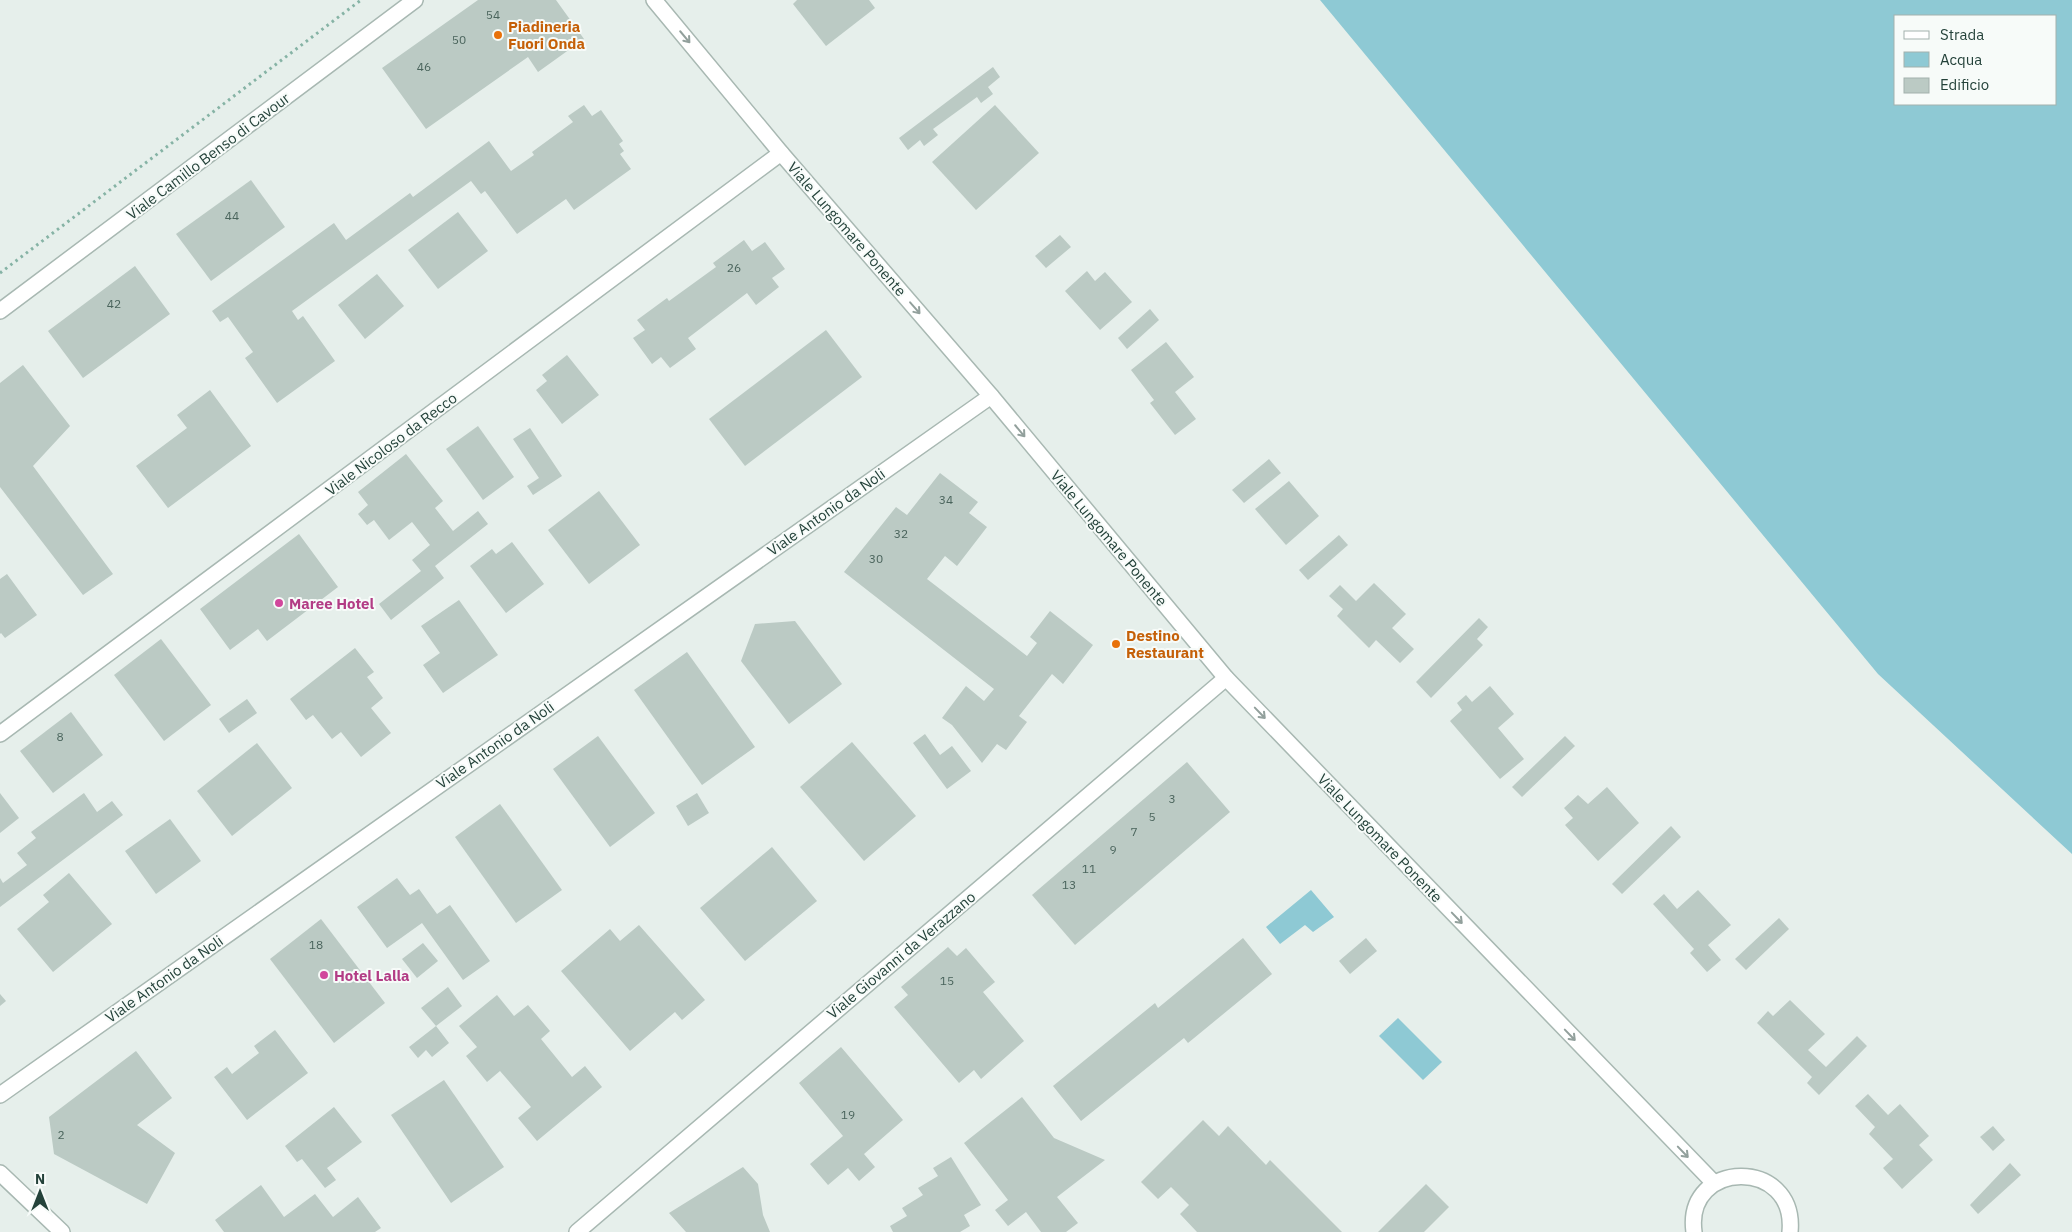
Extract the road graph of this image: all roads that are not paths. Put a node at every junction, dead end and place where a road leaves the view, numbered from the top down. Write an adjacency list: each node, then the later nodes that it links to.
1 (415, 0): 4 (street, Viale Camillo Benso di Cavour)
2 (654, 0): 3 (street, Viale Lungomare Ponente, one-way to 3)
3 (781, 153): 5 (street, Viale Lungomare Ponente, one-way to 5); 7 (street, Viale Nicoloso da Recco)
4 (0, 311)
5 (991, 396): 6 (street, Viale Lungomare Ponente, one-way to 6); 8 (street, Viale Antonio da Noli)
6 (1226, 678): 10 (street, Viale Lungomare Ponente, one-way to 10); 12 (street, Viale Giovanni da Verazzano)
7 (0, 734)
8 (0, 1095)
9 (0, 1172): 11 (street)
10 (1714, 1183): 13 (street); 14 (street)
11 (61, 1231)
12 (577, 1232)
13 (1694, 1232)
14 (1790, 1232)

